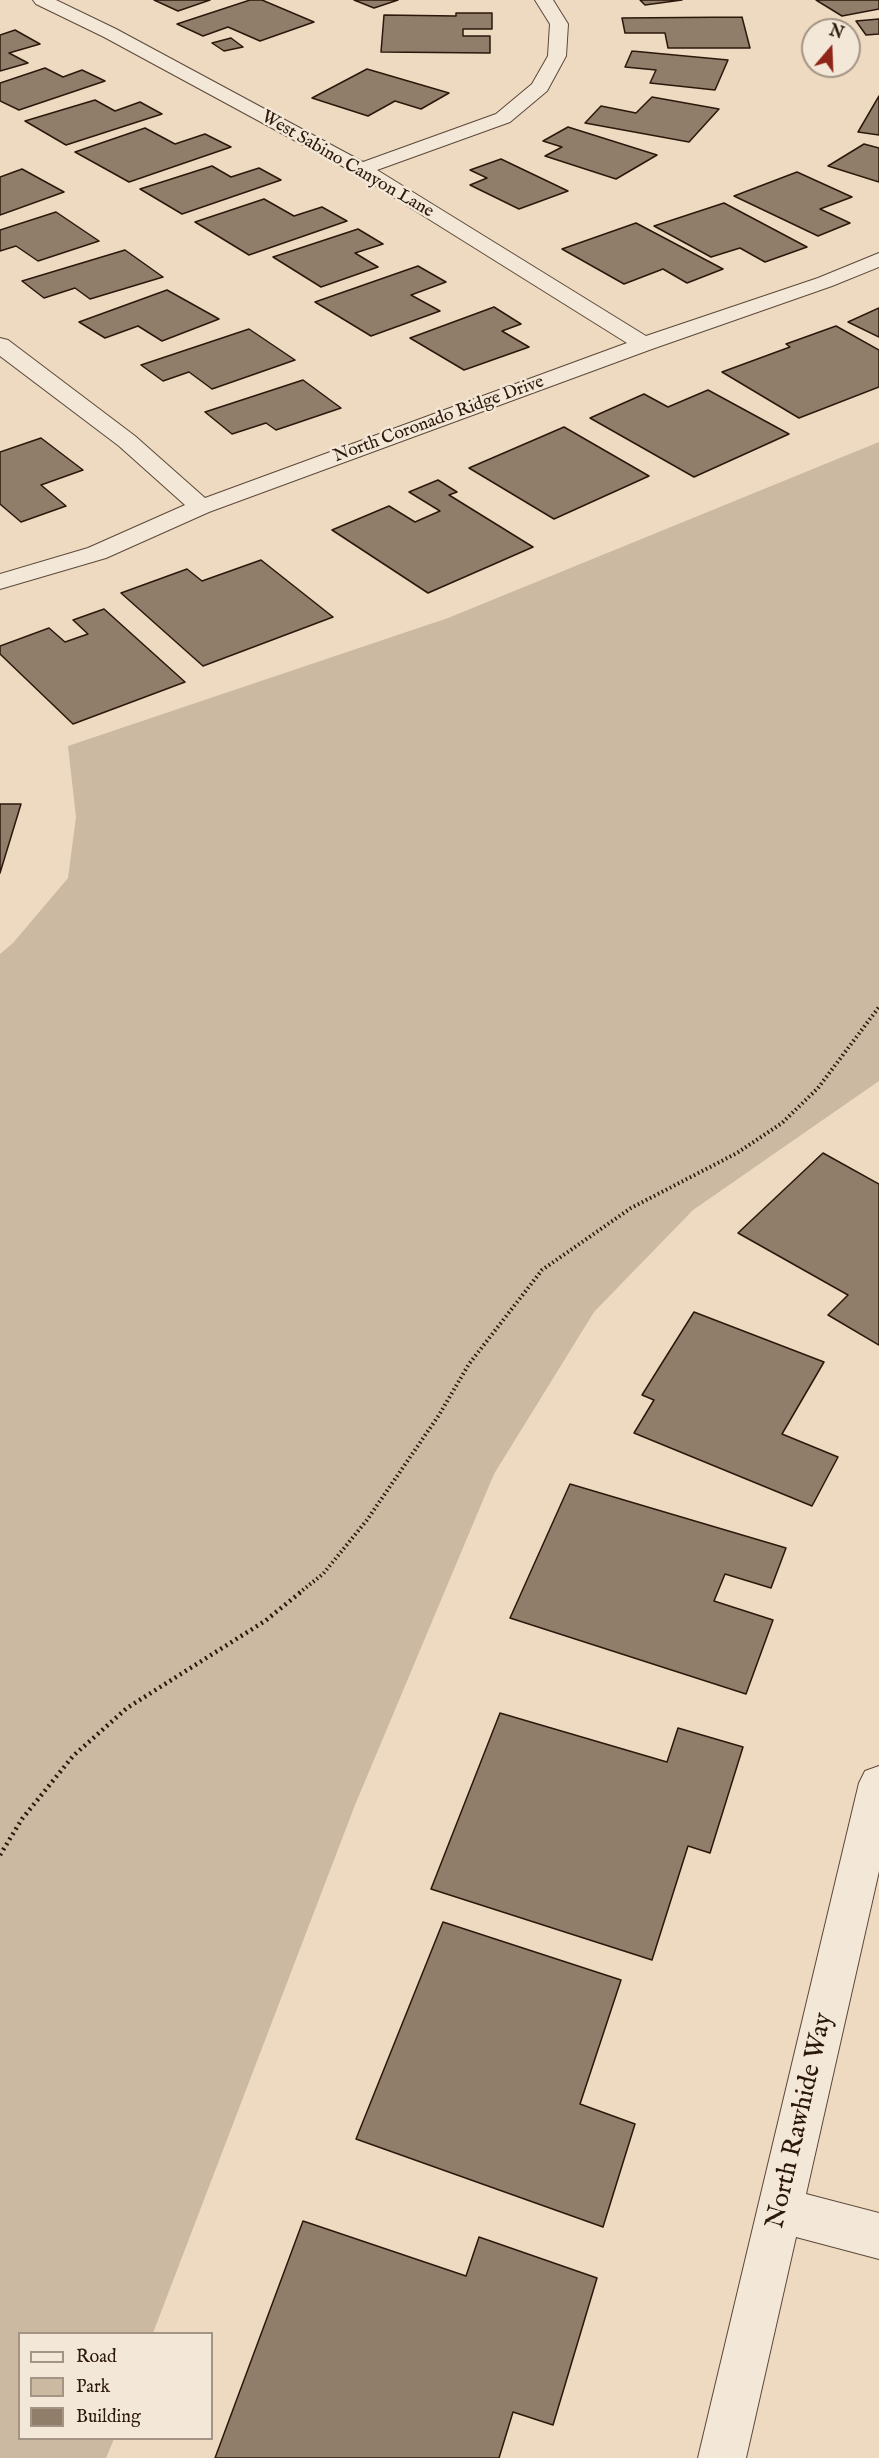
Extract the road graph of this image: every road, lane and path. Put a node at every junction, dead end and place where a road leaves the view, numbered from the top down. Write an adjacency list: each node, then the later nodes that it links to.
1 (42, 0): 3 (street, West Sabino Canyon Lane)
2 (544, 0): 3 (street)
3 (362, 169): 5 (street, West Sabino Canyon Lane)
4 (879, 259): 5 (street, North Coronado Ridge Drive)
5 (645, 344): 7 (street, North Coronado Ridge Drive)
6 (0, 345): 7 (street)
7 (201, 507): 8 (street, North Coronado Ridge Drive)
8 (0, 582)
9 (879, 1007): 11 (path)
10 (879, 1783): 12 (street, North Rawhide Way)
11 (0, 1855)
12 (780, 2210): 13 (street); 14 (street, North Rawhide Way)
13 (879, 2236)
14 (722, 2458)

